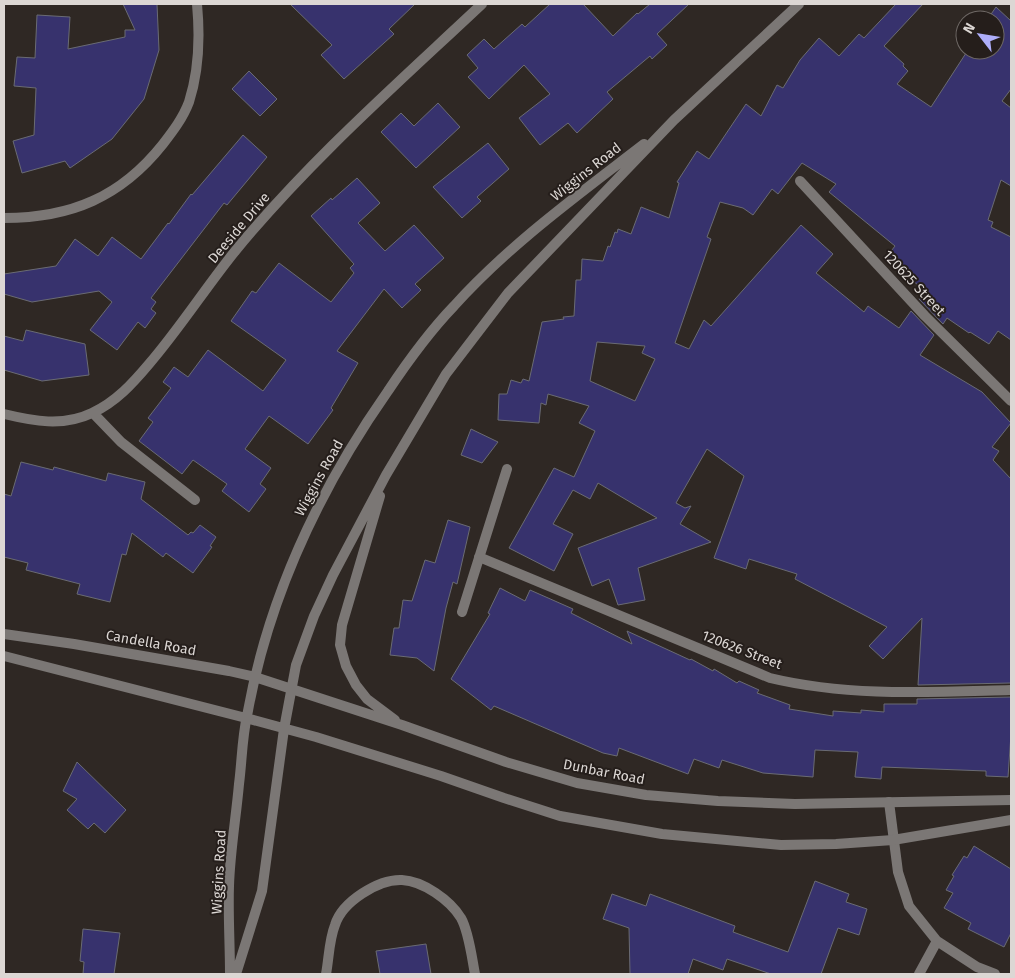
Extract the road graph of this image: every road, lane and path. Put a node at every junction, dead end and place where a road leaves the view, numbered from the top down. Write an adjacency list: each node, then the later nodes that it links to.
1 (197, 4): 6 (street)
2 (482, 4): 8 (street, Deeside Drive)
3 (799, 4): 4 (street, Wiggins Road)
4 (674, 120): 11 (street, Wiggins Road); 17 (street, Wiggins Road)
5 (800, 180): 7 (street, 120625 Street)
6 (4, 218)
7 (1011, 401)
8 (94, 413): 9 (street, Deeside Drive); 12 (street)
9 (4, 414)
10 (506, 469): 13 (street)
11 (386, 474): 18 (street, Wiggins Road); 21 (street)
12 (195, 500)
13 (479, 557): 14 (street); 19 (street, 120626 Street)
14 (462, 612)
15 (4, 634): 17 (street, Candella Road)
16 (4, 656): 20 (street)
17 (255, 677): 18 (street, Candella Road); 20 (street, Wiggins Road)
18 (291, 689): 21 (street, Dunbar Road); 22 (street, Wiggins Road)
19 (1011, 690)
20 (246, 718): 22 (street); 28 (street, Wiggins Road)
21 (402, 725): 24 (street, Dunbar Road)
22 (284, 729): 26 (street); 29 (street, Wiggins Road)
23 (1011, 800): 24 (street, Dunbar Road)
24 (889, 802): 26 (street)
25 (1011, 820): 26 (street)
26 (893, 840): 27 (street)
27 (937, 941): 32 (street); 33 (street)
28 (230, 974)
29 (236, 974)
30 (326, 974): 31 (street)
31 (475, 974)
32 (919, 974)
33 (994, 974)

